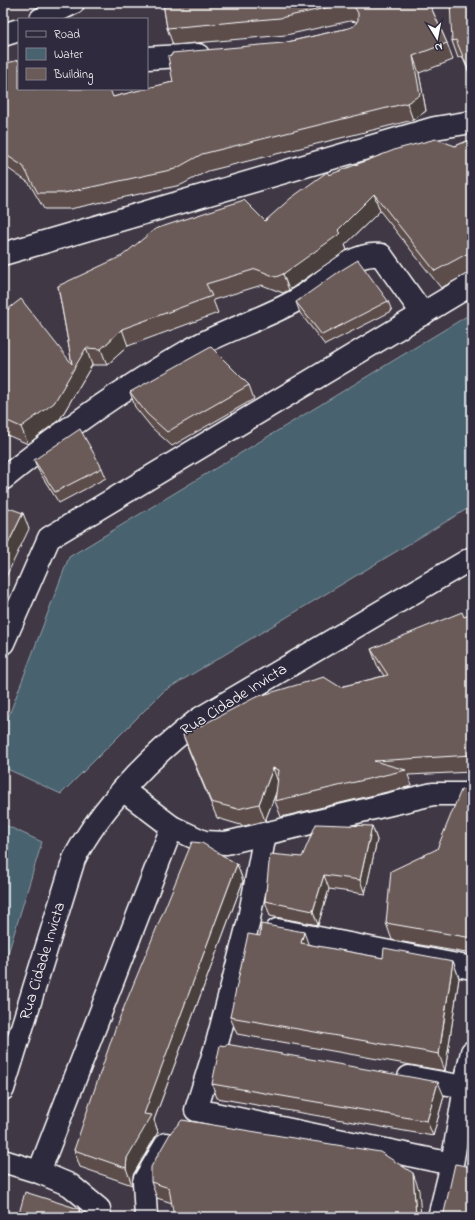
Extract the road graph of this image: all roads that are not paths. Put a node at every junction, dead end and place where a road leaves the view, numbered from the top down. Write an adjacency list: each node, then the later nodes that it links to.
1 (73, 3): 2 (street)
2 (43, 18)
3 (218, 53): 4 (street)
4 (148, 58)
5 (472, 122): 6 (street)
6 (3, 254)
7 (472, 284): 8 (street)
8 (423, 314): 9 (street); 11 (street)
9 (3, 479)
10 (472, 558): 12 (street, Rua Cidade Invicta)
11 (3, 643)
12 (124, 790): 14 (street); 20 (street, Rua Cidade Invicta)
13 (472, 794): 15 (street)
14 (172, 827): 15 (street); 25 (street)
15 (265, 834): 16 (street)
16 (248, 924): 17 (street); 21 (street)
17 (472, 968)
18 (469, 1070): 19 (street); 22 (street)
19 (388, 1073)
20 (3, 1089)
21 (185, 1122): 24 (street); 27 (street)
22 (464, 1145): 24 (street)
23 (3, 1161): 25 (street)
24 (452, 1164): 28 (street)
25 (39, 1172): 26 (street)
26 (100, 1217)
27 (146, 1217)
28 (439, 1217)

